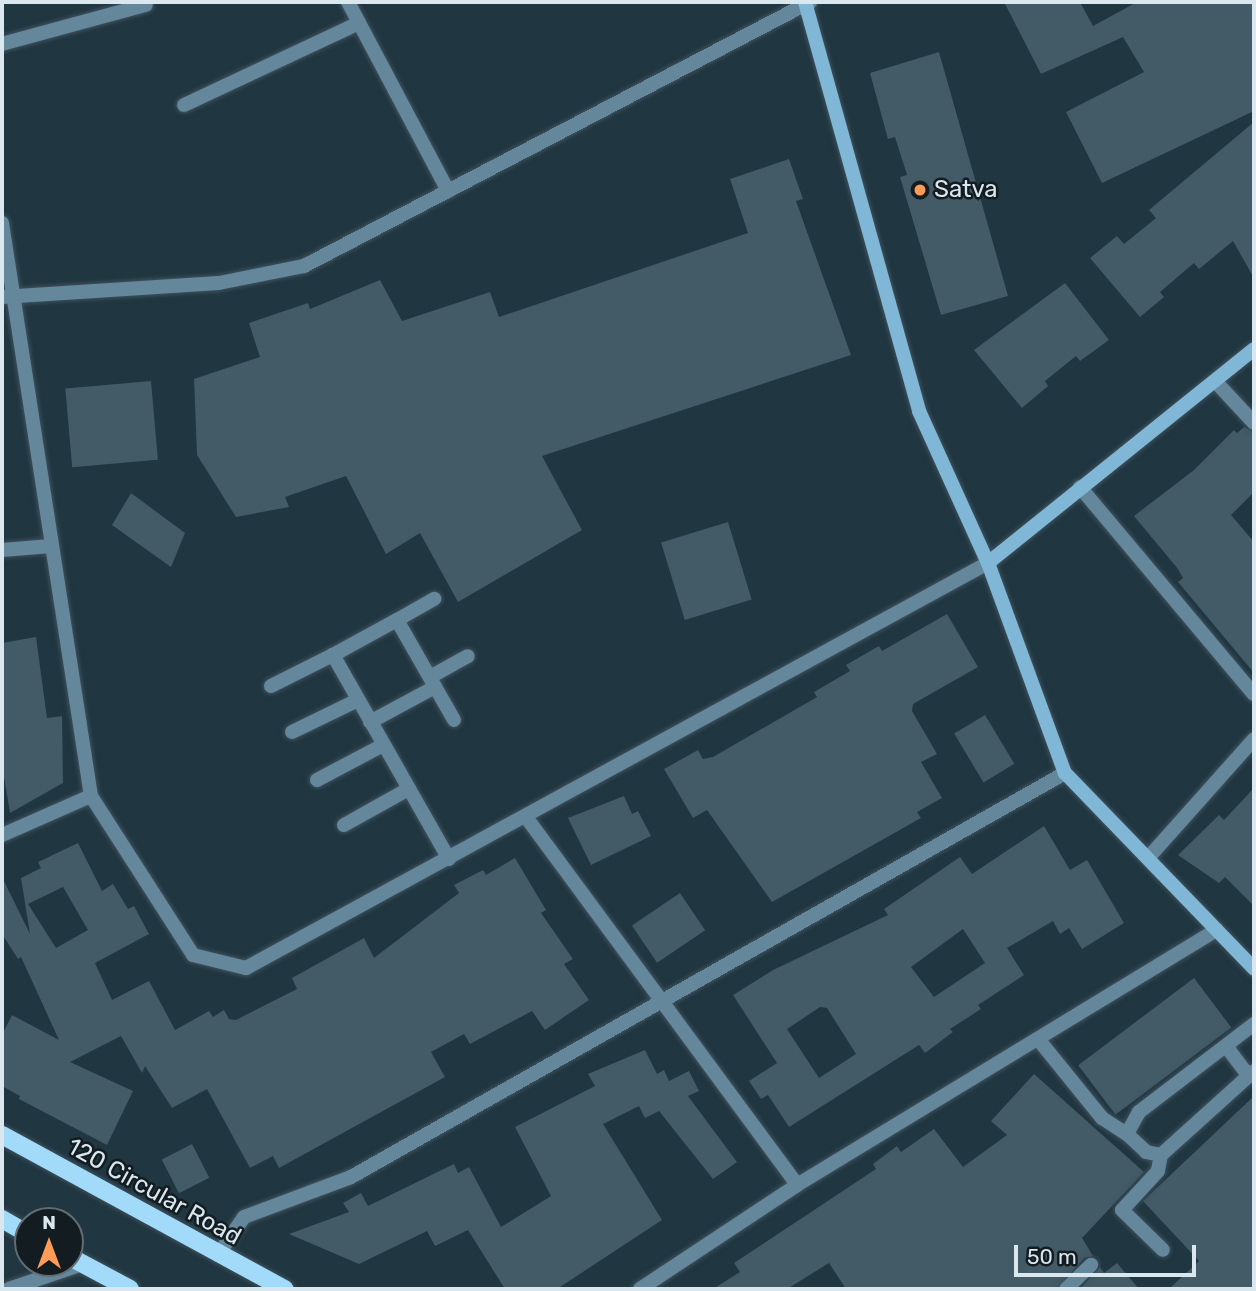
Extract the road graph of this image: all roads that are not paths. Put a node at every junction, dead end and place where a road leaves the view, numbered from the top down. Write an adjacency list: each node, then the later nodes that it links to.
1 (348, 2): 4 (street)
2 (807, 2): 7 (street); 16 (street)
3 (146, 5): 5 (street)
4 (359, 23): 6 (street); 7 (street)
5 (2, 44)
6 (184, 105)
7 (448, 191): 9 (street)
8 (2, 223): 9 (street)
9 (7, 296): 14 (street)
10 (1254, 349): 11 (street)
11 (1215, 381): 12 (street); 13 (street)
12 (1254, 424)
13 (1080, 487): 16 (street); 23 (street)
14 (51, 546): 15 (street); 33 (street)
15 (2, 550)
16 (988, 563): 30 (street); 34 (street)
17 (435, 599): 18 (street)
18 (397, 620): 19 (street); 21 (street)
19 (332, 655): 22 (street); 24 (street)
20 (468, 656): 21 (street)
21 (432, 682): 25 (street); 26 (street)
22 (271, 686)
23 (1254, 694)
24 (358, 700): 26 (street); 27 (street)
25 (454, 720)
26 (370, 722): 29 (street)
27 (292, 732)
28 (1254, 739): 37 (street)
29 (383, 745): 31 (street); 32 (street)
30 (1065, 773): 37 (street); 41 (street)
31 (317, 780)
32 (407, 790): 35 (street); 38 (street)
33 (91, 796): 36 (street); 38 (street)
34 (526, 817): 38 (street); 41 (street)
35 (344, 825)
36 (2, 835)
37 (1148, 858): 39 (street)
38 (449, 859)
39 (1217, 930): 40 (street); 43 (street)
40 (1254, 969)
41 (660, 1001): 49 (street); 51 (street)
42 (1254, 1024): 44 (street)
43 (1038, 1039): 46 (street); 49 (street)
44 (1226, 1046): 45 (street); 46 (street)
45 (1252, 1074): 48 (street)
46 (1127, 1134): 48 (street)
47 (2, 1135): 51 (main road, 120 Circular Road)
48 (1161, 1155): 50 (street)
49 (797, 1185): 58 (street)
50 (1163, 1250)
51 (218, 1255): 57 (main road, 120 Circular Road)
52 (84, 1264): 56 (main road)
53 (1091, 1265): 59 (street)
54 (37, 1277): 55 (street)
55 (9, 1289)
56 (130, 1289)
57 (285, 1289)
58 (640, 1289)
59 (1066, 1289)

